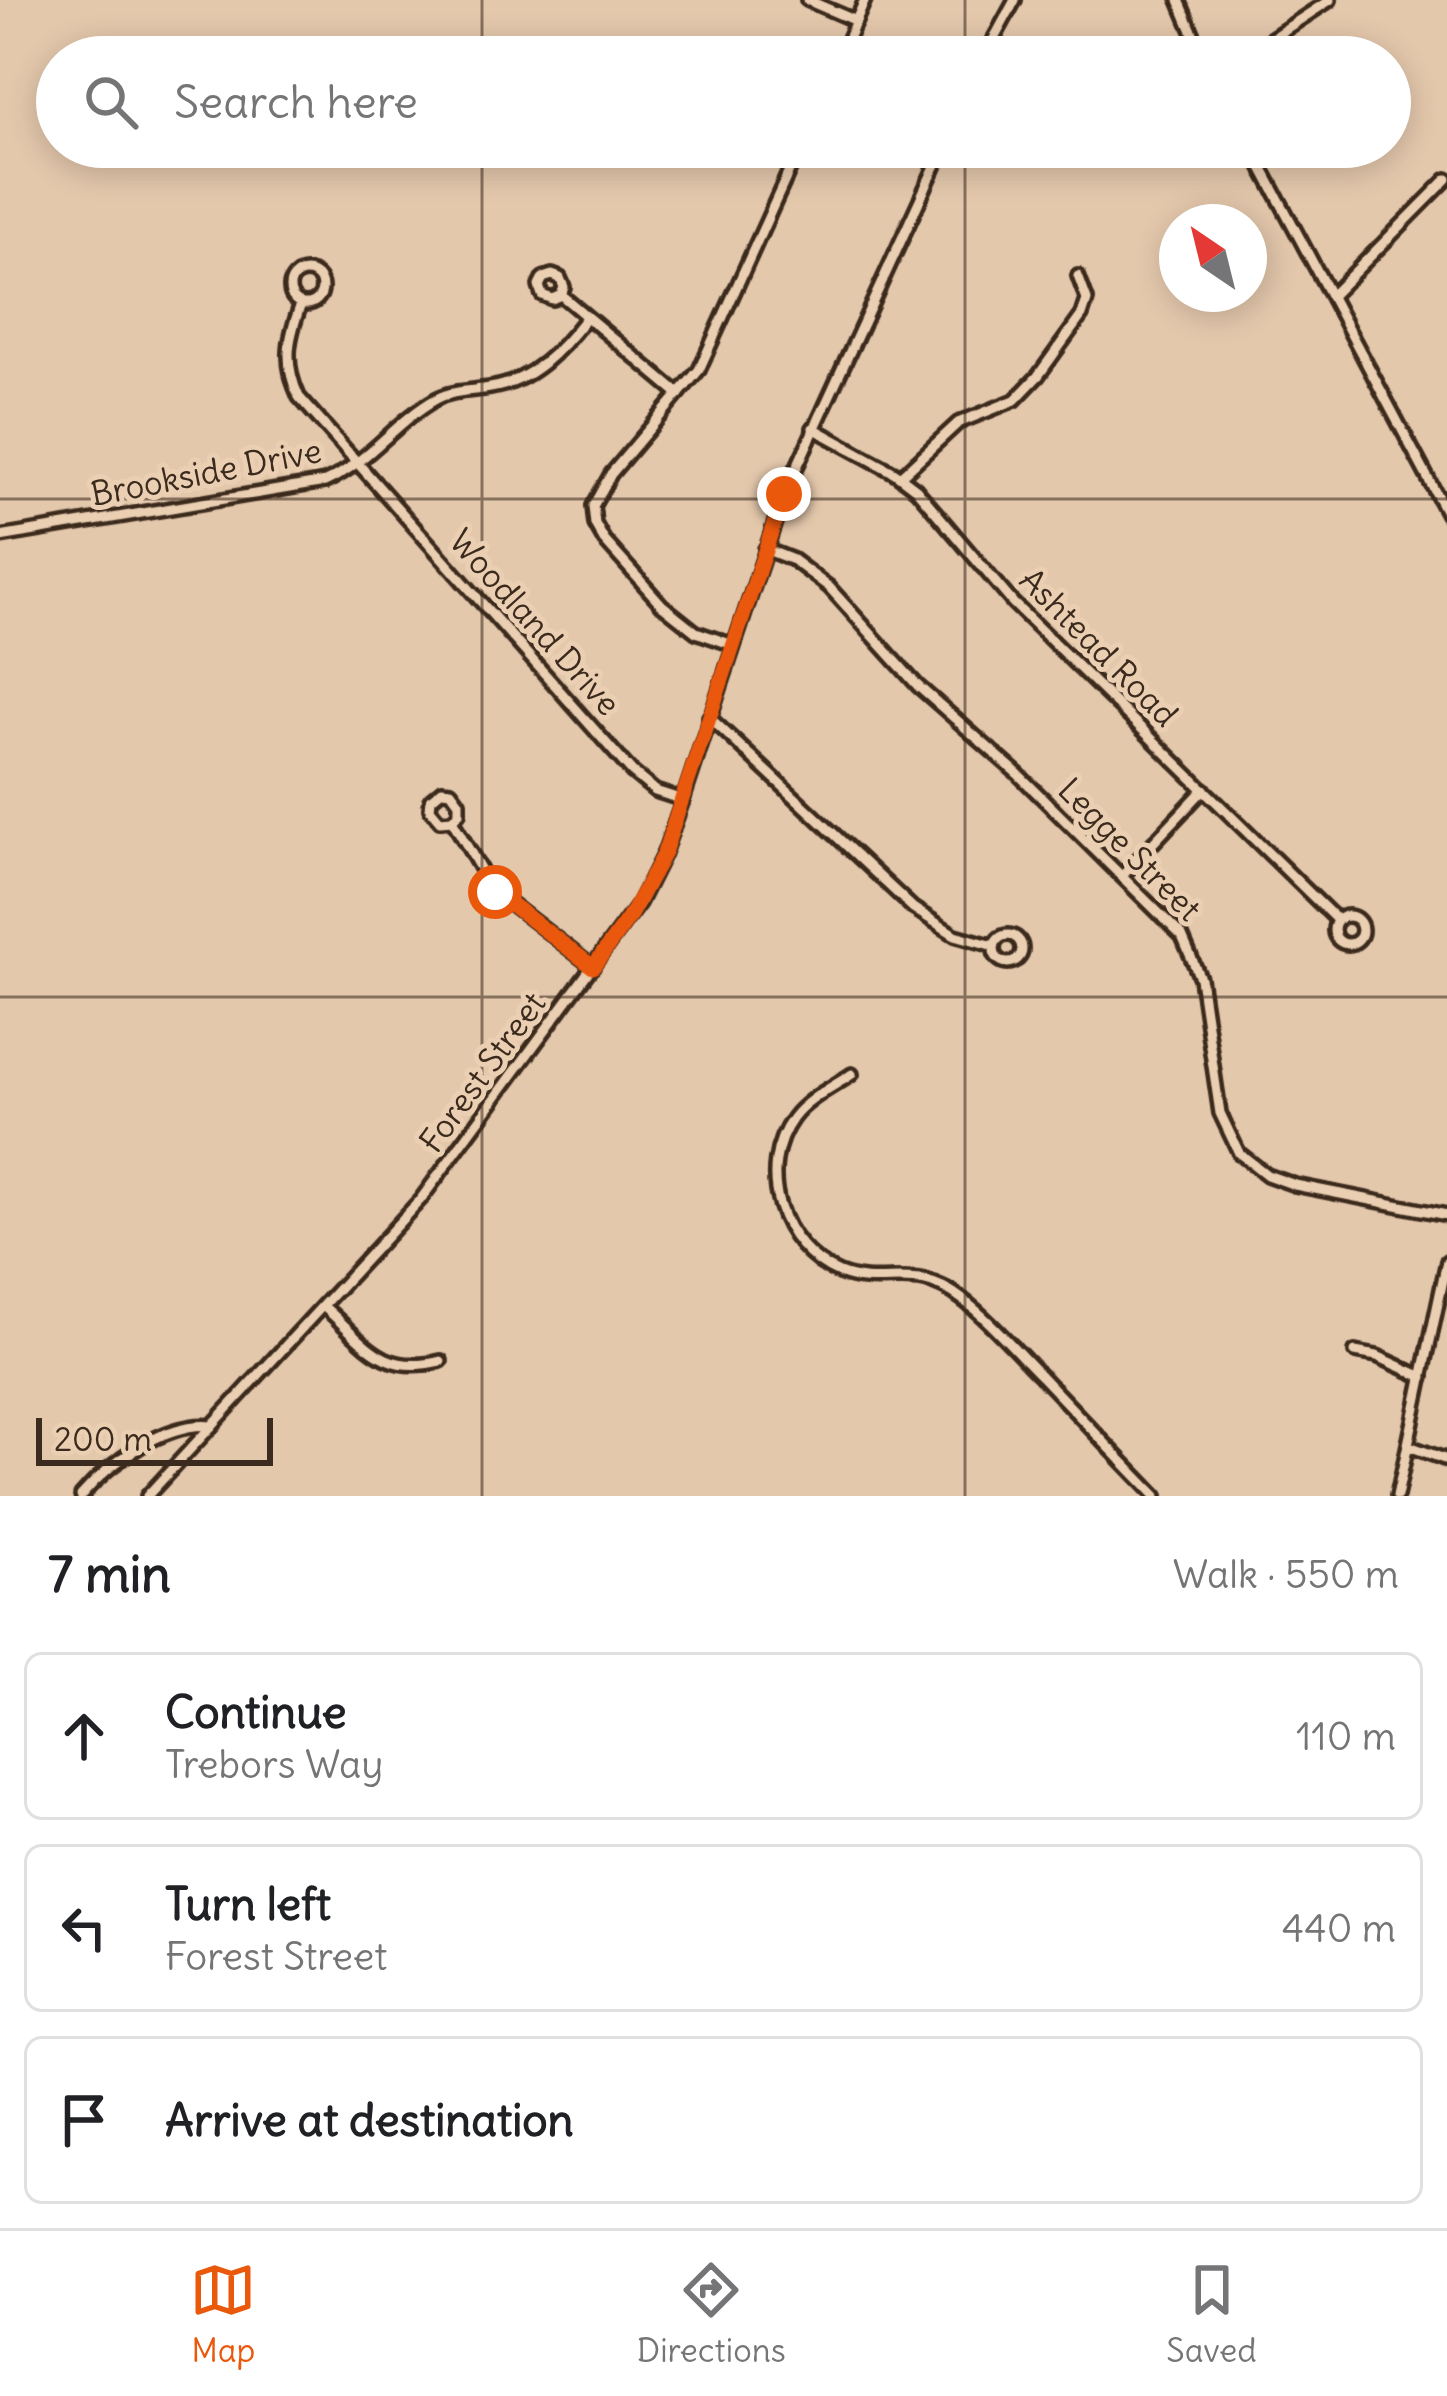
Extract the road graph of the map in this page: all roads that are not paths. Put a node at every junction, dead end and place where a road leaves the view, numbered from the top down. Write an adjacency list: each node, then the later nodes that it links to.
1 (807, 0): 6 (street)
2 (865, 0): 6 (street)
3 (1015, 0): 8 (street)
4 (1179, 0): 9 (street)
5 (1330, 0): 10 (street)
6 (856, 21): 7 (street)
7 (849, 36)
8 (995, 36)
9 (1194, 36)
10 (1275, 36)
11 (791, 168): 20 (street)
12 (934, 168): 21 (street, Forest Street)
13 (1262, 168): 16 (street)
14 (1447, 178): 16 (street)
15 (1078, 276): 23 (street)
16 (1332, 295): 24 (street)
17 (561, 296): 19 (street)
18 (302, 304): 22 (street, Woodland Drive)
19 (585, 319): 20 (street); 22 (street, Brookside Drive)
20 (679, 394): 27 (street)
21 (813, 428): 23 (street, Ashtead Road); 26 (street, Forest Street)
22 (356, 465): 25 (street, Brookside Drive); 30 (street, Woodland Drive)
23 (901, 476): 29 (street, Ashtead Road)
24 (1447, 514)
25 (0, 537)
26 (765, 549): 27 (street, Forest Street); 32 (street, Legge Street)
27 (733, 645): 28 (street, Forest Street)
28 (710, 717): 30 (street, Forest Street); 34 (street)
29 (1204, 789): 32 (street); 33 (street, Ashtead Road)
30 (683, 800): 35 (street, Forest Street)
31 (452, 820): 35 (street)
32 (1123, 875): 37 (street, Legge Street)
33 (1337, 920)
34 (994, 946)
35 (593, 967): 39 (street, Forest Street)
36 (852, 1074): 48 (street)
37 (1447, 1215)
38 (1447, 1261): 42 (street)
39 (323, 1306): 41 (street); 43 (street, Forest Street)
40 (1354, 1352): 42 (street)
41 (441, 1361)
42 (1423, 1377): 44 (street)
43 (212, 1426): 46 (street); 47 (street, Forest Street)
44 (1409, 1446): 45 (street); 49 (street)
45 (1447, 1460)
46 (81, 1496)
47 (147, 1496)
48 (1156, 1496)
49 (1397, 1496)

